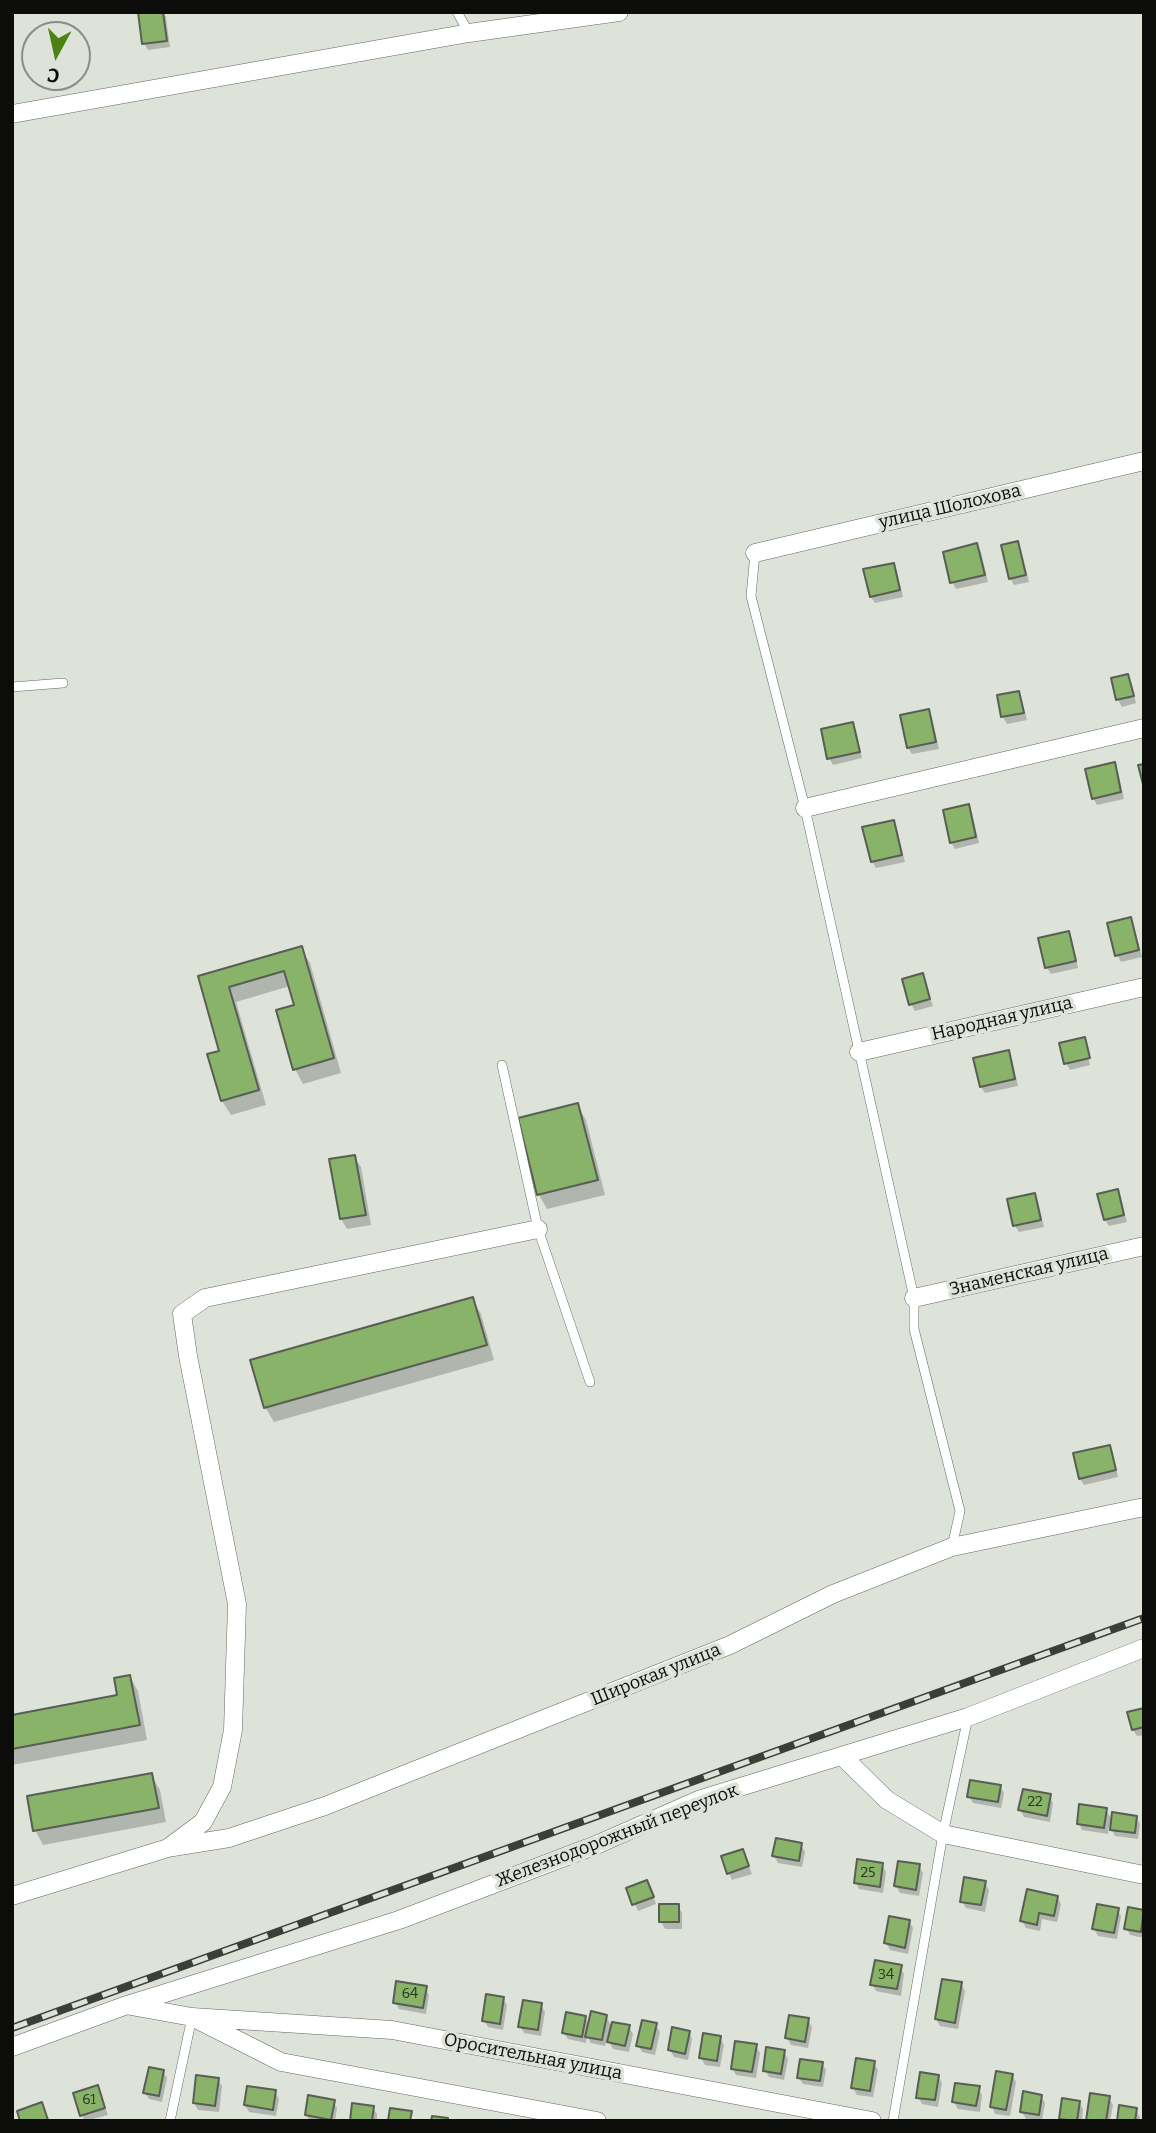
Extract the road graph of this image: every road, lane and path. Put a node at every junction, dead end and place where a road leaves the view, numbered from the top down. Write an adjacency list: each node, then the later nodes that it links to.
1 (457, 12): 3 (lane)
2 (619, 12): 3 (street)
3 (469, 33): 4 (street)
4 (12, 114)
5 (1144, 461): 6 (street, улица Шолохова)
6 (755, 553): 10 (lane)
7 (63, 683): 8 (lane)
8 (12, 687)
9 (1144, 727): 10 (street)
10 (805, 808): 12 (lane)
11 (1144, 987): 12 (street, Народная улица)
12 (859, 1052): 16 (lane)
13 (502, 1066): 14 (lane)
14 (538, 1228): 17 (lane); 24 (street)
15 (1144, 1246): 16 (street, Знаменская улица)
16 (914, 1298): 19 (lane)
17 (590, 1382)
18 (1144, 1507): 19 (street, Широкая улица)
19 (953, 1548): 24 (street, Широкая улица)
20 (1144, 1648): 21 (street, Железнодорожный переулок)
21 (968, 1717): 22 (street, Железнодорожный переулок); 23 (lane)
22 (843, 1756): 23 (street); 27 (street, Железнодорожный переулок)
23 (943, 1834): 25 (street); 33 (lane)
24 (168, 1848): 26 (street)
25 (1144, 1875)
26 (12, 1896)
27 (127, 2005): 28 (street, Оросительная улица); 29 (street)
28 (192, 2017): 30 (lane); 31 (street, Оросительная улица); 32 (street, Оросительная улица)
29 (12, 2047)
30 (170, 2121)
31 (597, 2121)
32 (872, 2121)
33 (894, 2121)

